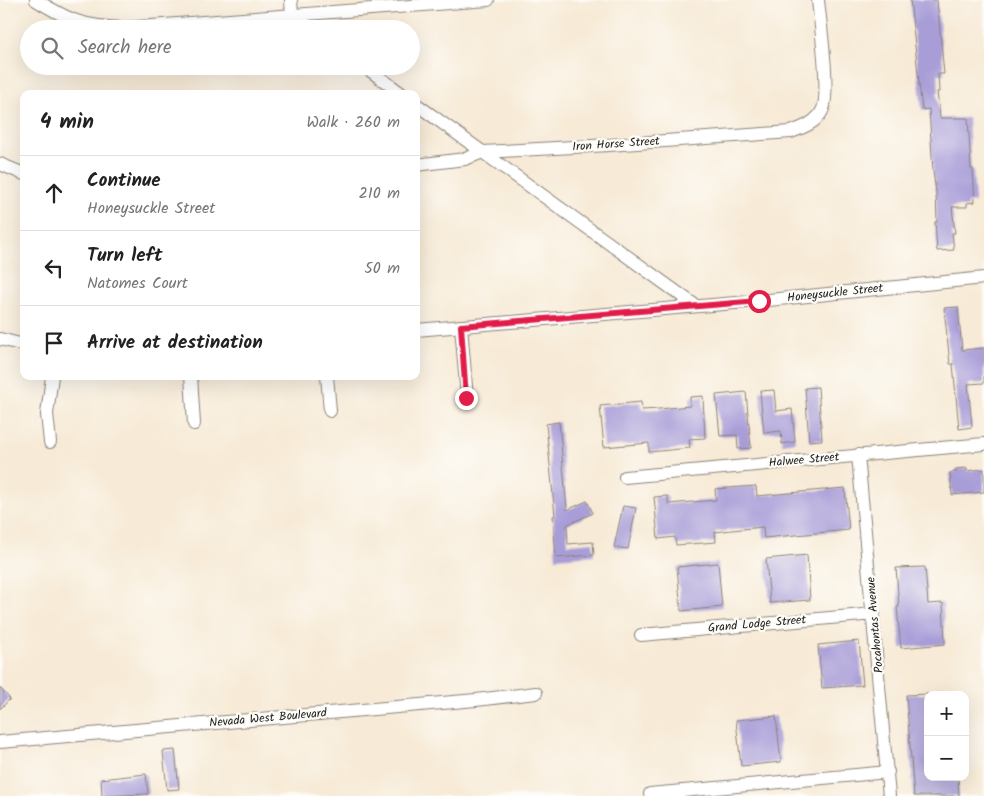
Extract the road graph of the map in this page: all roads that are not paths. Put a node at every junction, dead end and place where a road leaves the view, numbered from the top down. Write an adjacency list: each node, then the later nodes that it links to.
1 (36, 0): 6 (street)
2 (292, 0): 5 (street)
3 (488, 0): 5 (street)
4 (818, 0): 12 (street, Iron Horse Street)
5 (292, 14): 7 (street); 8 (street)
6 (73, 20)
7 (220, 20)
8 (300, 20)
9 (376, 75): 10 (street)
10 (397, 90)
11 (420, 107): 12 (street)
12 (483, 152): 14 (street, Iron Horse Street); 17 (street)
13 (0, 164): 15 (street)
14 (420, 165)
15 (20, 172)
16 (984, 278): 17 (street, Honeysuckle Street)
17 (696, 306): 18 (street, Honeysuckle Street)
18 (461, 326): 19 (street, Honeysuckle Street); 25 (street)
19 (420, 330)
20 (0, 339): 21 (street)
21 (20, 344)
22 (51, 380): 28 (street)
23 (191, 380): 27 (street)
24 (327, 380): 26 (street)
25 (466, 398)
26 (330, 411)
27 (194, 424)
28 (50, 442)
29 (984, 444): 30 (street, Halwee Street)
30 (858, 455): 31 (street, Halwee Street); 32 (street, Pocahontas Avenue)
31 (625, 477)
32 (874, 614): 33 (street, Grand Lodge Street); 36 (street, Pocahontas Avenue)
33 (641, 635)
34 (536, 693): 35 (street, Nevada West Boulevard)
35 (0, 742)
36 (888, 772): 37 (street); 38 (street, Pocahontas Avenue)
37 (650, 794)
38 (889, 796)

